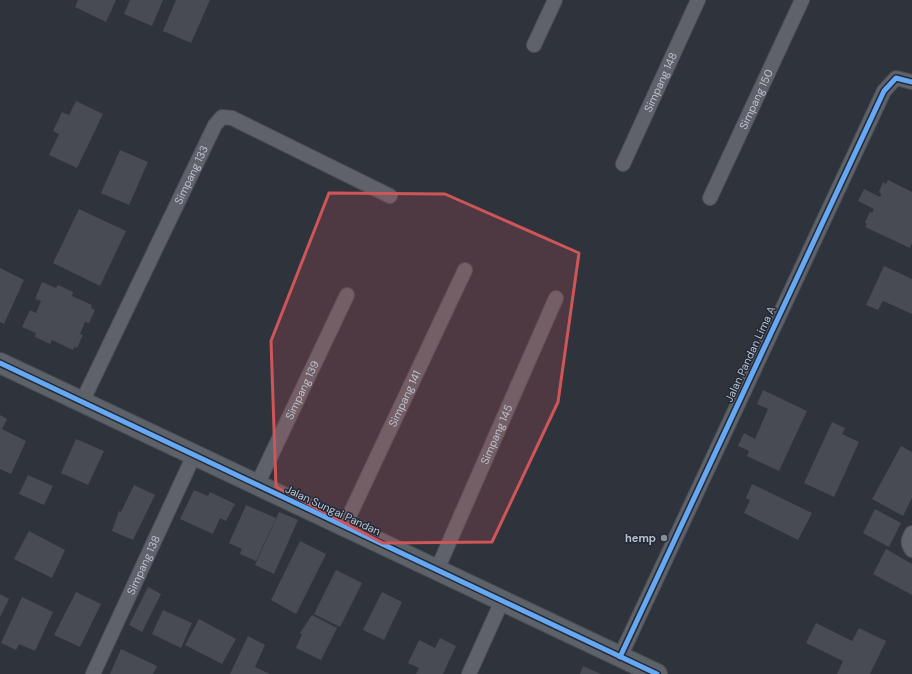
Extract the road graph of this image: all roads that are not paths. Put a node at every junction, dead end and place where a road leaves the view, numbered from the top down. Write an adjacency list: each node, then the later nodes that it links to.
1 (556, 0): 4 (street)
2 (698, 0): 6 (street, Simpang 148)
3 (802, 0): 8 (street, Simpang 150)
4 (534, 45)
5 (912, 82): 21 (street, Jalan Pandan Lima A)
6 (623, 164)
7 (390, 196): 13 (street, Simpang 133)
8 (710, 198)
9 (464, 270): 16 (street, Simpang 141)
10 (347, 295): 15 (street, Simpang 139)
11 (556, 298): 19 (street, Simpang 145)
12 (0, 363): 13 (street, Jalan Sungai Pandan)
13 (82, 402): 14 (street, Jalan Sungai Pandan)
14 (194, 455): 15 (street, Jalan Sungai Pandan); 22 (street, Simpang 138)
15 (257, 485): 16 (street, Jalan Sungai Pandan)
16 (344, 527): 19 (street, Jalan Sungai Pandan)
17 (912, 533): 18 (street)
18 (912, 550)
19 (437, 570): 20 (street, Jalan Sungai Pandan)
20 (502, 601): 21 (street, Jalan Sungai Pandan); 23 (street)
21 (620, 657): 24 (street, Jalan Sungai Pandan)
22 (93, 674)
23 (469, 674)
24 (657, 674)

